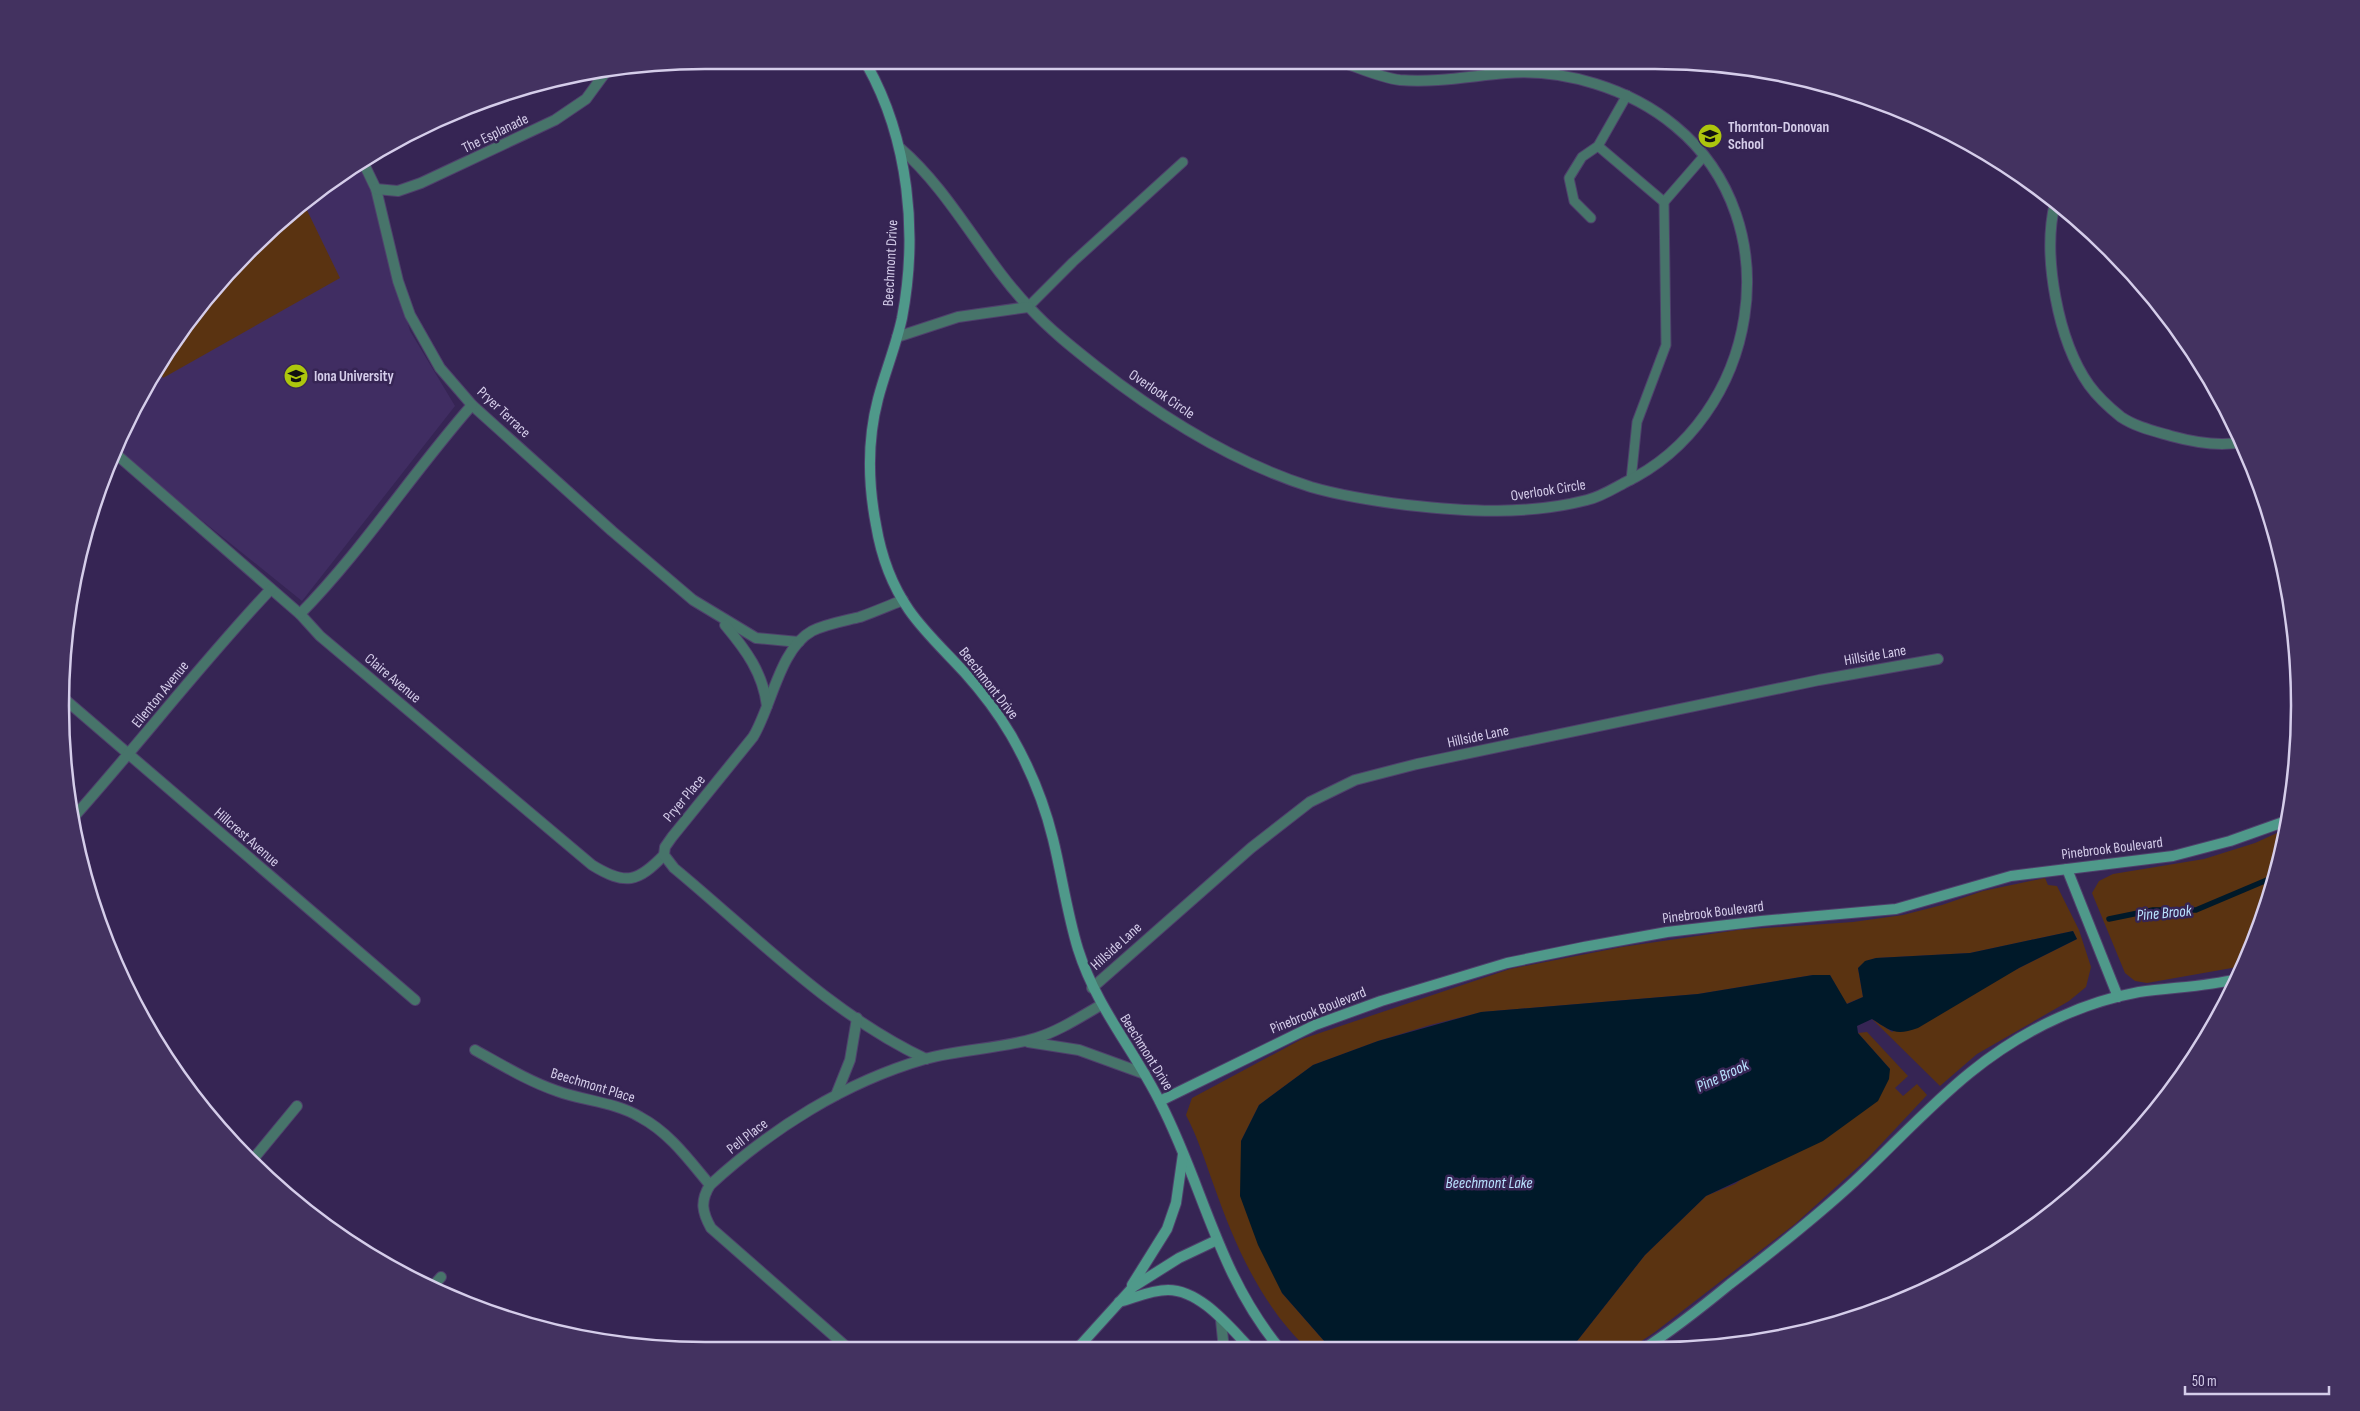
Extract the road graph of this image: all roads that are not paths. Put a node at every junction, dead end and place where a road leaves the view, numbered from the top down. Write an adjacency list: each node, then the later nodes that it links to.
1 (869, 69): 6 (street, Beechmont Drive)
2 (1363, 69): 4 (street, Overlook Circle)
3 (602, 77): 10 (street, The Esplanade)
4 (1627, 95): 5 (lane); 7 (street, Overlook Circle)
5 (1598, 146): 11 (lane); 13 (lane)
6 (900, 148): 14 (street, Overlook Circle); 15 (street, Beechmont Drive)
7 (1704, 156): 11 (lane); 19 (street, Overlook Circle)
8 (1183, 162): 14 (lane)
9 (366, 167): 10 (street, Pryer Terrace)
10 (376, 189): 16 (street, Pryer Terrace)
11 (1664, 202): 19 (lane)
12 (2053, 210): 17 (street)
13 (1591, 218)
14 (1028, 307): 15 (street); 19 (street, Overlook Circle)
15 (897, 338): 21 (street, Beechmont Drive)
16 (472, 405): 22 (street); 23 (street, Pryer Terrace)
17 (2234, 442)
18 (119, 457): 20 (street, Claire Avenue)
19 (1631, 480)
20 (271, 588): 22 (street, Claire Avenue); 28 (street, Ellenton Avenue)
21 (903, 600): 24 (street, Pryer Place); 34 (street, Beechmont Drive)
22 (300, 614): 31 (street, Claire Avenue)
23 (720, 618): 24 (street, Pryer Terrace); 27 (street, Pryer Terrace)
24 (798, 642): 27 (street, Pryer Place)
25 (1938, 659): 34 (street, Hillside Lane)
26 (69, 703): 28 (street, Hillcrest Avenue)
27 (767, 706): 31 (street, Pryer Place)
28 (129, 755): 29 (street, Ellenton Avenue); 36 (street, Hillcrest Avenue)
29 (78, 812)
30 (2280, 823): 32 (street, Pinebrook Boulevard)
31 (664, 855): 38 (street)
32 (2067, 868): 35 (street); 44 (street, Pinebrook Boulevard)
33 (2229, 980): 35 (street)
34 (1092, 988): 37 (street, Beechmont Drive)
35 (2118, 997): 57 (street)
36 (415, 1000)
37 (1101, 1005): 39 (street, Pell Place); 42 (street, Beechmont Drive)
38 (857, 1018): 41 (street); 43 (street)
39 (1022, 1041): 41 (street, Pell Place); 42 (street, Pell Place)
40 (476, 1050): 48 (street, Beechmont Place)
41 (926, 1059): 43 (street, Pell Place)
42 (1145, 1074): 44 (street, Beechmont Drive)
43 (836, 1095): 48 (street, Pell Place)
44 (1160, 1101): 46 (street, Beechmont Drive)
45 (297, 1106): 47 (street)
46 (1183, 1152): 49 (street, Beechmont Drive); 50 (street)
47 (255, 1156)
48 (710, 1185): 52 (street)
49 (1217, 1240): 50 (street); 56 (street, Beechmont Drive)
50 (1121, 1299): 51 (street); 53 (street)
51 (1221, 1320): 54 (street); 55 (street)
52 (841, 1342)
53 (1083, 1342)
54 (1223, 1342)
55 (1244, 1342)
56 (1275, 1342)
57 (1653, 1342)

